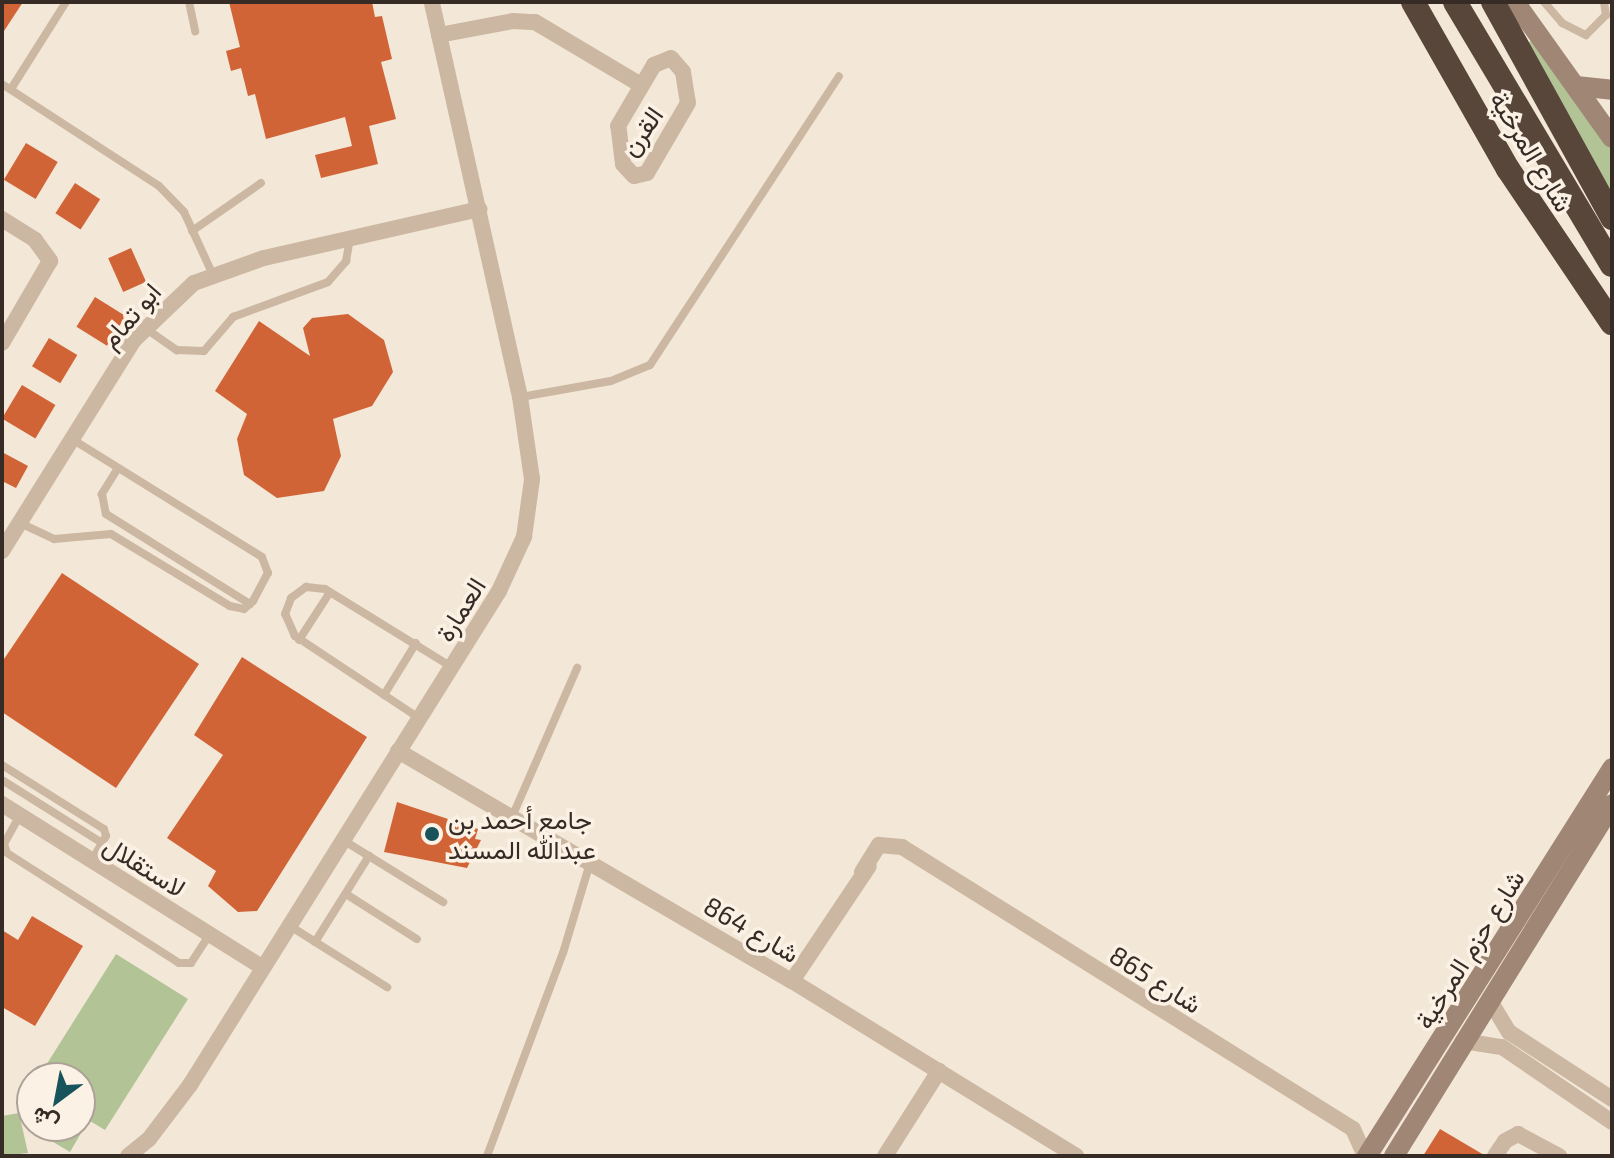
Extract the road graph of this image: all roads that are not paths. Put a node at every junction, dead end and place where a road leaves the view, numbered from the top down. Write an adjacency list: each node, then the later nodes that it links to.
1 (66, 2): 16 (lane)
2 (189, 2): 10 (lane)
3 (432, 2): 11 (street, العمارة)
4 (1413, 2): 27 (highway, شارع المرخية)
5 (1455, 2): 25 (highway, شارع المرخية)
6 (1493, 2): 21 (highway)
7 (1515, 2): 15 (street)
8 (1544, 2): 9 (lane)
9 (1604, 2)
10 (195, 31)
11 (439, 35): 14 (street, القرن); 20 (street, العمارة)
12 (839, 76): 30 (lane)
13 (2, 84): 16 (lane)
14 (641, 85): 14 (street, القرن)
15 (1576, 86): 17 (street); 18 (street)
16 (11, 89): 23 (lane)
17 (1612, 90)
18 (1612, 138)
19 (261, 183): 23 (lane)
20 (479, 209): 24 (street, ابو تمام); 30 (street, العمارة)
21 (1612, 218)
22 (2, 219): 29 (street)
23 (192, 231): 26 (lane)
24 (350, 238): 26 (street, ابو تمام); 28 (lane)
25 (1612, 265)
26 (213, 275): 28 (street, ابو تمام)
27 (1612, 323)
28 (145, 327): 31 (street, ابو تمام)
29 (2, 343)
30 (520, 397): 41 (street, العمارة)
31 (72, 439): 32 (lane); 34 (street, ابو تمام)
32 (118, 468): 33 (lane); 38 (lane)
33 (111, 517): 35 (lane); 38 (lane)
34 (19, 523): 35 (lane); 36 (street, ابو تمام)
35 (103, 532): 38 (lane)
36 (2, 551)
37 (330, 592): 39 (lane); 39 (lane); 40 (lane)
38 (250, 604)
39 (299, 640): 43 (lane)
40 (416, 643): 41 (lane); 43 (lane)
41 (452, 667): 44 (street, العمارة)
42 (577, 668): 52 (lane)
43 (384, 695): 44 (lane)
44 (420, 719): 45 (street, العمارة)
45 (398, 751): 52 (street, شارع 864); 53 (street, العمارة)
46 (2, 765): 54 (lane)
47 (1612, 768): 72 (street, شارع حزم المرخية)
48 (2, 780): 54 (lane)
49 (2, 804): 51 (street, لاستقلال)
50 (1612, 804): 67 (street, شارع حزم المرخية)
51 (20, 815): 56 (street, لاستقلال); 61 (lane)
52 (512, 817): 57 (street, شارع 864)
53 (343, 840): 55 (lane); 60 (street, العمارة)
54 (102, 843): 56 (lane)
55 (369, 856): 58 (lane); 59 (lane)
56 (92, 860): 61 (street, لاستقلال)
57 (590, 863): 65 (street, شارع 864); 75 (lane)
58 (346, 894): 62 (lane); 63 (lane)
59 (443, 902)
60 (290, 925): 63 (lane); 64 (street, العمارة)
61 (210, 934): 64 (street, لاستقلال)
62 (417, 939)
63 (315, 942): 66 (lane)
64 (263, 968): 74 (street, العمارة)
65 (792, 981): 69 (street, شارع 864); 73 (street, شارع 865)
66 (387, 987)
67 (1489, 999): 68 (street, شارع حزم المرخية); 70 (street)
68 (1463, 1041): 71 (street); 79 (street, شارع حزم المرخية)
69 (939, 1071): 76 (street); 77 (street, شارع 864)
70 (1612, 1099)
71 (1612, 1122)
72 (1388, 1125): 73 (street); 78 (street, شارع حزم المرخية)
73 (1353, 1129): 78 (street)
74 (128, 1156)
75 (487, 1156)
76 (885, 1156)
77 (1077, 1156)
78 (1366, 1156)
79 (1394, 1156)
80 (1495, 1156): 81 (street)
81 (1559, 1156)

